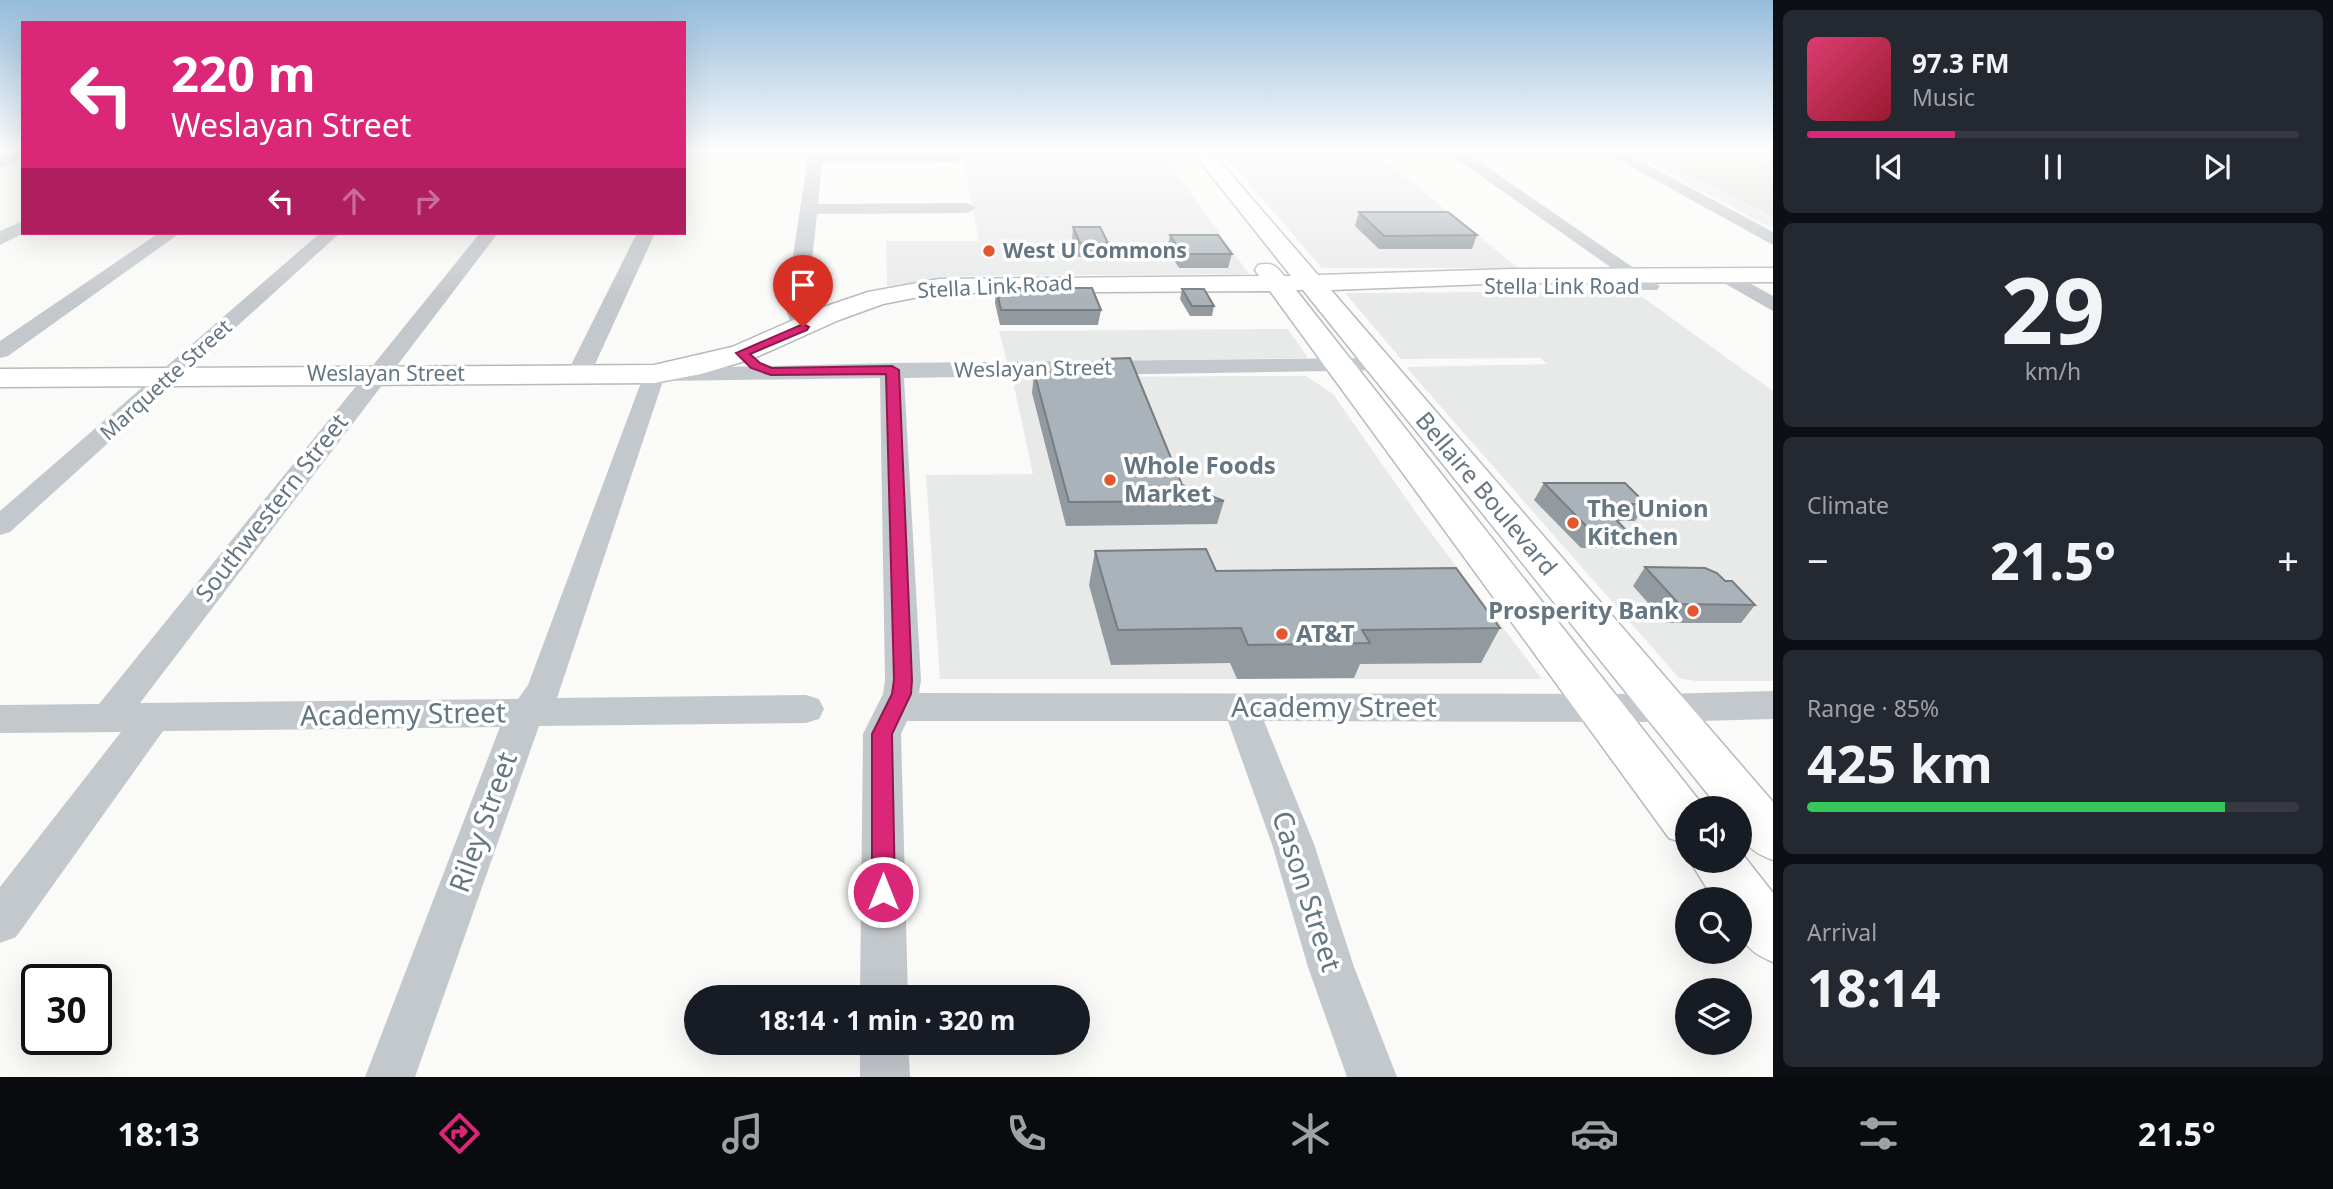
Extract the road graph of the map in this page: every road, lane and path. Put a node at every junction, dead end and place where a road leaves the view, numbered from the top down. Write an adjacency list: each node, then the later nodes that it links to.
1 (809, 200): 6 (street)
2 (1241, 200): 9 (main road, Bellaire Boulevard)
3 (1525, 200): 20 (street)
4 (1702, 200): 17 (street)
5 (967, 208): 6 (street)
6 (808, 209): 25 (street)
7 (0, 221): 10 (street)
8 (1230, 221): 9 (main road)
9 (1258, 221): 22 (main road, Bellaire Boulevard)
10 (21, 223)
11 (21, 224): 16 (street)
12 (168, 235): 26 (street)
13 (329, 235): 34 (street, Marquette Street)
14 (487, 235): 32 (street, Southwestern Street)
15 (645, 235): 31 (street)
16 (0, 239)
17 (1773, 239)
18 (1252, 250): 22 (main road, Bellaire Boulevard)
19 (1773, 275): 21 (main road, Stella Link Road)
20 (1642, 281): 21 (main road, Stella Link Road); 22 (main road, Stella Link Road)
21 (1733, 281): 23 (main road, Stella Link Road); 24 (street)
22 (1293, 283): 25 (main road, Stella Link Road); 28 (main road, Bellaire Boulevard)
23 (1773, 286)
24 (1773, 305)
25 (803, 327): 27 (main road, Stella Link Road)
26 (0, 351)
27 (742, 353): 30 (street); 33 (main road, Stella Link Road)
28 (1359, 366): 29 (street, Weslayan Street); 40 (main road, Bellaire Boulevard); 41 (main road, Bellaire Boulevard)
29 (892, 370): 30 (street, Weslayan Street); 39 (street)
30 (771, 371): 33 (street, Weslayan Street)
31 (579, 373): 32 (main road, Weslayan Street); 33 (main road, Weslayan Street)
32 (378, 374): 34 (main road, Weslayan Street); 45 (street, Southwestern Street)
33 (654, 374): 43 (street, Riley Street)
34 (169, 376): 35 (main road, Weslayan Street); 36 (street, Marquette Street)
35 (0, 378)
36 (0, 526)
37 (1773, 705): 41 (street, Academy Street)
38 (1240, 706): 39 (street, Academy Street); 40 (street, Academy Street); 56 (street, Cason Street)
39 (895, 707): 52 (street)
40 (1598, 708): 41 (street, Academy Street); 47 (main road, Bellaire Boulevard)
41 (1664, 708): 48 (main road, Bellaire Boulevard)
42 (806, 709): 43 (street, Academy Street)
43 (531, 713): 44 (street, Academy Street); 54 (street, Riley Street)
44 (153, 717): 45 (street, Academy Street); 50 (street)
45 (108, 718): 46 (street, Academy Street)
46 (0, 719)
47 (1675, 807)
48 (1773, 838)
49 (1725, 873): 51 (main road)
50 (0, 922)
51 (1773, 936)
52 (884, 985)
53 (884, 1055): 55 (street)
54 (390, 1077)
55 (885, 1077)
56 (1372, 1077)

